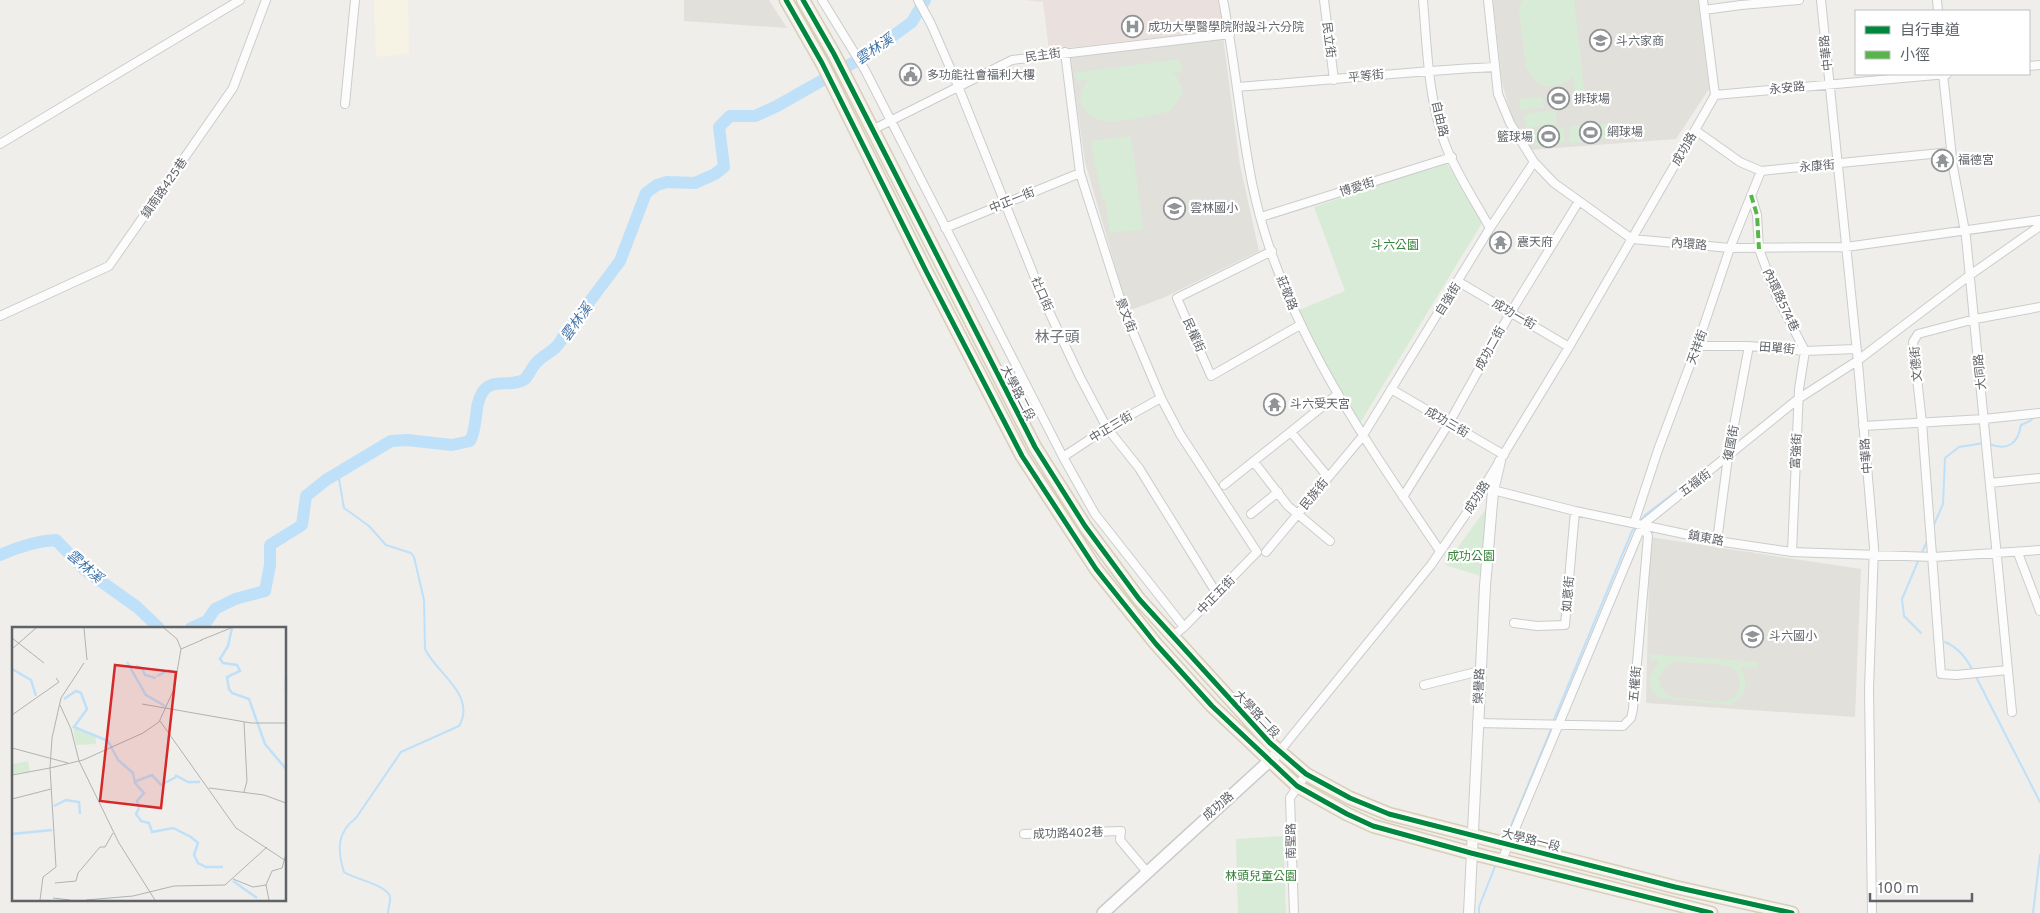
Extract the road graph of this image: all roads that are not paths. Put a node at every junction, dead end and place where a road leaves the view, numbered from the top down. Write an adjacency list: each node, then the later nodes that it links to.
1 (240, 0): 31 (street)
2 (266, 0): 58 (street, 鎮南路425巷)
3 (354, 0): 27 (street)
4 (786, 0): 42 (main road, 大學路二段)
5 (802, 0): 29 (main road, 大學路二段)
6 (822, 0): 28 (street, 大學路二段)
7 (918, 0): 24 (street, 社口街)
8 (1223, 0): 16 (street, 莊敬路)
9 (1324, 0): 22 (street, 民立街)
10 (1423, 0): 19 (street, 自由路)
11 (1488, 0): 18 (street)
12 (1703, 0): 15 (street)
13 (1799, 0): 15 (street)
14 (1821, 0): 23 (street, 中華路)
15 (1704, 10): 26 (street)
16 (1230, 34): 17 (street, 民主街); 25 (street, 莊敬路)
17 (1065, 52): 24 (street, 民主街); 37 (street, 景文街)
18 (1495, 67): 19 (street, 平等街); 34 (street)
19 (1429, 70): 22 (street, 平等街); 33 (street, 自由路)
20 (1932, 75): 23 (street, 永安路)
21 (1944, 75): 32 (street, 大同路)
22 (1334, 80): 25 (street, 平等街)
23 (1829, 84): 26 (street, 永安路); 35 (street, 中華路)
24 (958, 86): 28 (street, 民主街); 40 (street, 社口街)
25 (1237, 87): 43 (street, 莊敬路)
26 (1714, 95): 30 (street, 成功路)
27 (345, 104)
28 (890, 120): 29 (street, 民主街); 45 (street, 大學路二段)
29 (872, 130): 41 (main road, 大學路二段)
30 (1696, 130): 36 (street, 永康街); 48 (street, 成功路)
31 (0, 144)
32 (1951, 152): 35 (street, 永康街); 47 (street, 大同路)
33 (1452, 157): 43 (street, 博愛街); 46 (street, 自由路)
34 (1534, 162): 39 (street); 46 (street, 自強街)
35 (1837, 164): 36 (street, 永康街); 49 (street, 中華路)
36 (1761, 171): 38 (street, 天祥街)
37 (1080, 173): 40 (street, 中正一街); 69 (street, 景文街)
38 (1751, 195): 50 (street, 天祥街); 51 (street, 內環路574巷)
39 (1580, 201): 48 (street); 56 (street, 成功二街)
40 (1005, 203): 45 (street, 中正一街); 75 (street, 社口街)
41 (912, 207): 42 (main road); 88 (main road, 大學路二段)
42 (898, 214): 90 (main road, 大學路二段)
43 (1261, 217): 52 (street, 莊敬路)
44 (2038, 222): 47 (street, 內環路); 53 (street, 五福街)
45 (945, 228): 79 (street, 大學路二段)
46 (1490, 228): 54 (street, 自強街)
47 (1964, 231): 49 (street, 內環路); 53 (street, 大同路)
48 (1632, 239): 50 (street, 內環路); 61 (street, 成功路)
49 (1846, 247): 51 (street, 內環路); 65 (street, 中華路)
50 (1730, 248): 51 (street, 內環路); 62 (street, 天祥街)
51 (1759, 249): 64 (street, 內環路574巷)
52 (1272, 251): 60 (street, 莊敬路); 60 (street, 民權街)
53 (1970, 272): 59 (street, 大同路); 65 (street, 五福街)
54 (1459, 282): 56 (street, 成功一街); 66 (street, 自強街)
55 (2040, 307): 57 (street); 59 (street)
56 (1510, 312): 61 (street, 成功一街); 72 (street, 成功二街)
57 (2040, 313)
58 (0, 316)
59 (1975, 319): 71 (street, 大同路); 73 (street, 文德街)
60 (1300, 325): 67 (street, 莊敬路)
61 (1570, 346): 80 (street, 成功路)
62 (1697, 346): 63 (street, 田單街); 94 (street, 天祥街)
63 (1749, 346): 64 (street, 田單街); 78 (street, 復國街)
64 (1805, 351): 65 (street, 田單街); 68 (street, 富強街)
65 (1857, 355): 68 (street, 五福街); 74 (street, 中華路)
66 (1391, 389): 72 (street, 成功三街); 77 (street, 自強街)
67 (1338, 394): 76 (street); 77 (street, 莊敬路)
68 (1799, 395): 78 (street, 五福街); 100 (street, 富強街)
69 (1161, 398): 75 (street, 中正三街); 99 (street, 景文街)
70 (2036, 414): 71 (street)
71 (1984, 419): 73 (street); 84 (street, 大同路)
72 (1449, 423): 80 (street, 成功三街); 89 (street, 成功二街)
73 (1922, 423): 74 (street); 104 (street)
74 (1863, 426): 102 (street, 中華路)
75 (1108, 428): 79 (street, 中正三街); 105 (street, 社口街)
76 (1291, 432): 81 (street); 82 (street)
77 (1362, 437): 82 (street, 民族街); 89 (street, 莊敬路)
78 (1729, 453): 94 (street, 五福街); 96 (street, 復國街)
79 (1063, 457): 108 (street, 大學路二段)
80 (1502, 458): 86 (street, 榮譽路)
81 (1254, 462): 85 (street); 87 (street)
82 (1328, 477): 93 (street, 民族街)
83 (2040, 478): 84 (street)
84 (1990, 483): 103 (street, 大同路)
85 (1224, 485)
86 (1489, 489): 91 (street, 鎮東路); 98 (street, 成功路); 111 (street, 榮譽路)
87 (1278, 492): 92 (street); 93 (street)
88 (1065, 494): 90 (main road); 109 (main road, 大學路二段)
89 (1403, 496): 98 (street, 莊敬路)
90 (1053, 504): 116 (main road, 大學路二段)
91 (1575, 511): 94 (street, 鎮東路); 107 (street, 如意街)
92 (1252, 514)
93 (1298, 515): 95 (street); 99 (street, 民族街)
94 (1638, 524): 96 (street, 鎮東路); 115 (street, 五福街); 115 (street, 五權街)
95 (1330, 540)
96 (1717, 541): 100 (street, 鎮東路)
97 (2040, 550): 101 (street, 鎮東路)
98 (1440, 551): 116 (street, 成功路)
99 (1262, 552): 105 (street, 中正五街)
100 (1792, 552): 102 (street, 鎮東路)
101 (2018, 553): 103 (street, 鎮東路); 106 (street)
102 (1874, 554): 104 (street, 鎮東路); 130 (street, 中華路)
103 (1998, 554): 104 (street, 鎮東路); 110 (street, 大同路)
104 (1925, 557): 110 (street)
105 (1217, 594): 108 (street, 中正五街)
106 (2040, 611)
107 (1514, 623)
108 (1184, 627): 109 (street, 中正五街)
109 (1173, 636): 116 (main road, 大學路二段)
110 (2008, 670): 113 (street, 大同路)
111 (1480, 671): 112 (street); 114 (street, 榮譽路)
112 (1424, 685)
113 (2012, 712)
114 (1477, 724): 115 (street, 五權街); 120 (street, 榮譽路)
115 (1557, 725): 121 (street, 五福街)
116 (1275, 756): 117 (main road, 大學路一段); 118 (main road); 124 (main road, 成功路)
117 (1306, 774): 118 (street, 南聖路); 120 (main road, 大學路一段)
118 (1297, 786): 122 (main road); 126 (street, 南聖路)
119 (1024, 834): 124 (street, 成功路402巷)
120 (1472, 836): 121 (main road, 大學路一段); 122 (street, 榮譽路)
121 (1509, 844): 123 (street, 五福街); 129 (main road, 大學路一段)
122 (1470, 853): 123 (main road); 127 (street, 榮譽路)
123 (1502, 860): 128 (main road)
124 (1147, 872): 125 (main road, 成功路)
125 (1103, 913)
126 (1294, 913)
127 (1469, 913)
128 (1711, 913)
129 (1792, 913)
130 (1872, 913)

